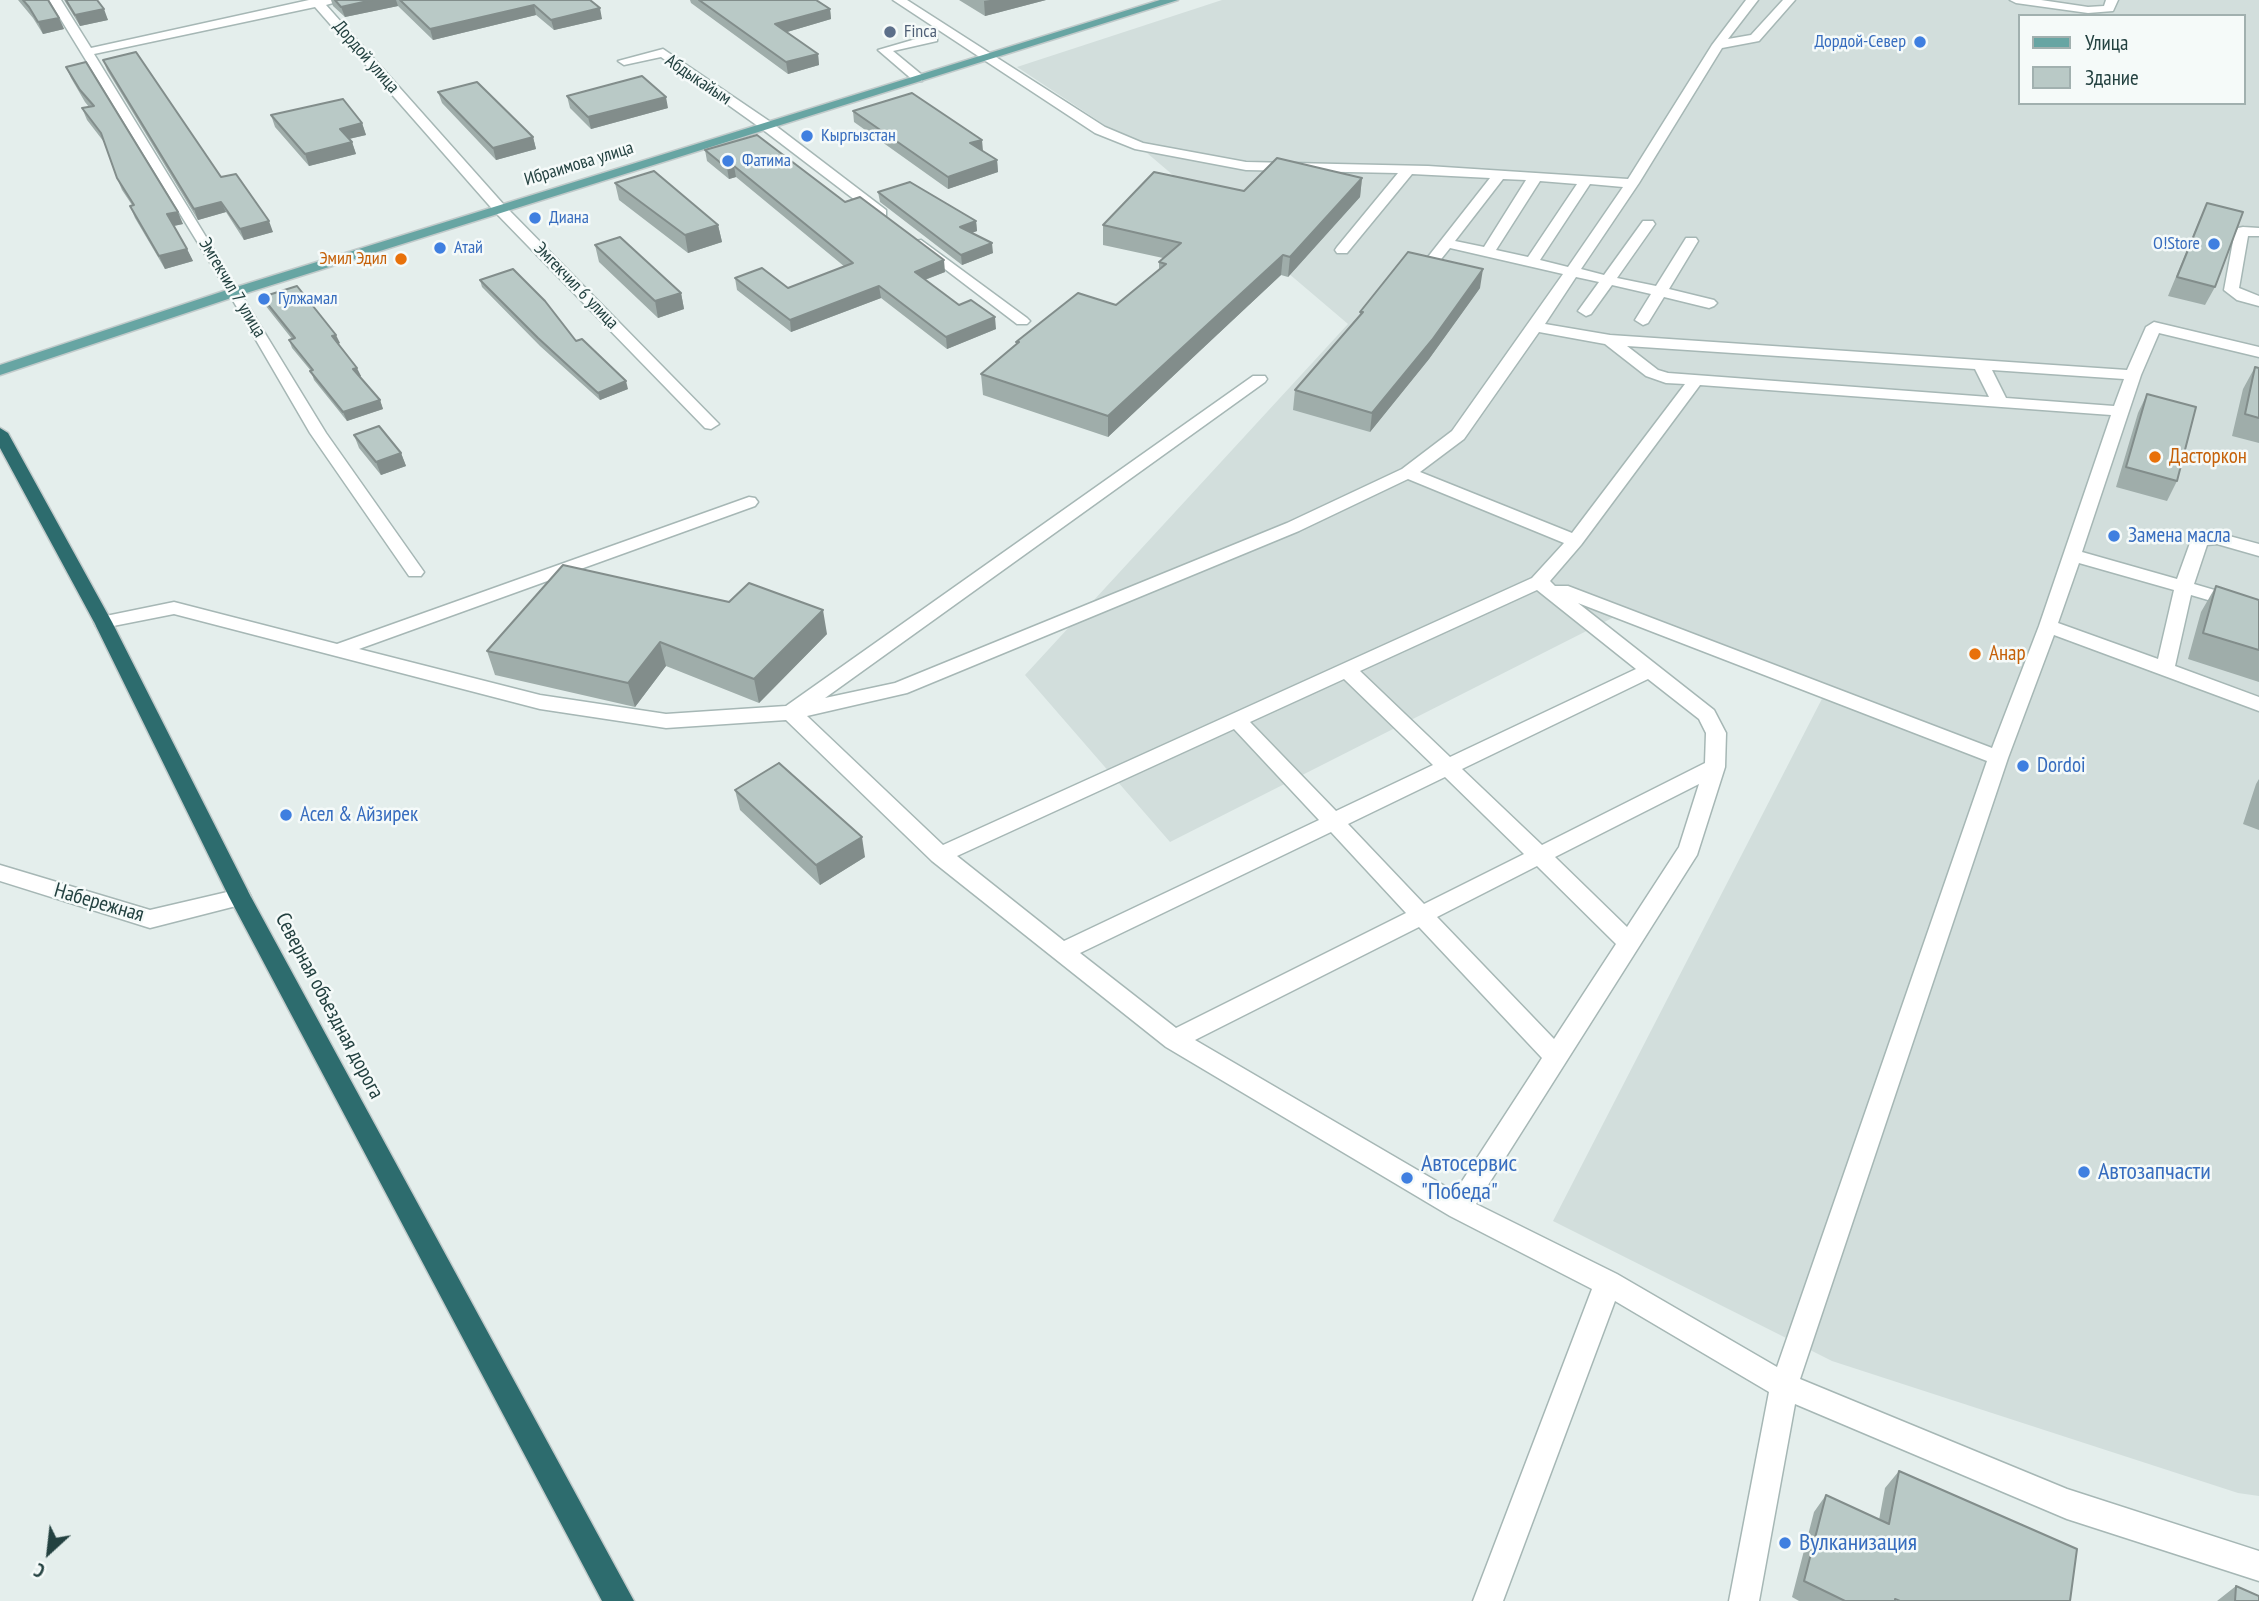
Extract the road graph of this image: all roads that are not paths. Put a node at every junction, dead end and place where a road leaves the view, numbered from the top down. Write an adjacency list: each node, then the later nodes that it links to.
1 (55, 0): 12 (street, Эмгекчил 7 улица)
2 (334, 0): 9 (street)
3 (899, 0): 13 (street)
4 (1172, 0): 13 (main road, Ибраимова улица)
5 (1752, 0): 11 (street)
6 (1789, 0): 11 (street)
7 (2016, 0): 8 (street)
8 (2112, 0)
9 (317, 2): 12 (street); 16 (street, Дордой улица)
10 (933, 38): 15 (street)
11 (1718, 46): 22 (street)
12 (88, 52): 37 (street, Эмгекчил 7 улица)
13 (986, 58): 15 (main road, Ибраимова улица); 18 (street)
14 (624, 61): 17 (street, Абдыкайым)
15 (918, 78): 17 (main road, Ибраимова улица)
16 (417, 115): 23 (street, Эмгекчил 6 улица)
17 (766, 126): 23 (main road, Ибраимова улица); 24 (street, Абдыкайым)
18 (1408, 170): 19 (street); 30 (street)
19 (1500, 174): 20 (street); 29 (street)
20 (1536, 176): 21 (street); 31 (street)
21 (1587, 179): 22 (street); 32 (street)
22 (1632, 183): 34 (street)
23 (500, 209): 37 (main road, Ибраимова улица); 53 (street, Эмгекчил 6 улица)
24 (889, 219)
25 (1648, 224): 35 (street)
26 (2259, 232): 38 (street)
27 (911, 236): 42 (street)
28 (1691, 241): 36 (street)
29 (1446, 243): 31 (street); 33 (street)
30 (1342, 250)
31 (1488, 253): 32 (street)
32 (1531, 263): 34 (street)
33 (1429, 265)
34 (1572, 272): 35 (street); 43 (street)
35 (1607, 280): 36 (street); 40 (street)
36 (1660, 291): 39 (street); 41 (street)
37 (235, 292): 47 (main road, Ибраимова улица); 60 (street, Эмгекчил 7 улица)
38 (2259, 301)
39 (1709, 303)
40 (1586, 311)
41 (1643, 320)
42 (1022, 321)
43 (1535, 327): 44 (street); 55 (street)
44 (1610, 340): 46 (street); 50 (street)
45 (2259, 352): 48 (street)
46 (1981, 365): 48 (street); 51 (street)
47 (0, 370)
48 (2133, 375): 52 (street)
49 (1259, 379): 71 (street)
50 (1696, 380): 51 (street); 57 (street)
51 (2000, 402): 52 (street)
52 (2121, 411): 59 (street)
53 (711, 424)
54 (0, 433): 64 (highway, Северная объездная дорога)
55 (1408, 473): 57 (street); 71 (street)
56 (748, 502): 66 (street)
57 (1575, 541): 61 (street)
58 (2259, 550): 62 (street)
59 (2072, 555): 62 (street); 65 (street)
60 (415, 572)
61 (1539, 582): 68 (street); 69 (street); 73 (street)
62 (2184, 587): 63 (street); 67 (street)
63 (2259, 609)
64 (103, 622): 66 (street); 80 (highway, Северная объездная дорога)
65 (2049, 626): 67 (street); 73 (street)
66 (338, 650): 71 (street)
67 (2165, 669): 70 (street)
68 (1347, 670): 72 (street); 74 (street)
69 (1650, 670): 74 (street); 75 (street)
70 (2259, 704)
71 (791, 713): 77 (street)
72 (1237, 720): 76 (street); 77 (street)
73 (1998, 758): 88 (street)
74 (1449, 766): 76 (street); 78 (street)
75 (1715, 766): 78 (street); 82 (street)
76 (1332, 822): 81 (street); 83 (street)
77 (940, 855): 83 (street)
78 (1539, 856): 81 (street); 82 (street)
79 (0, 873): 80 (street, Набережная)
80 (240, 897): 90 (highway, Северная объездная дорога)
81 (1421, 915): 84 (street); 85 (street)
82 (1629, 942): 85 (street)
83 (1064, 951): 84 (street)
84 (1174, 1040): 86 (street)
85 (1556, 1057): 86 (street)
86 (1459, 1208): 87 (street)
87 (1608, 1283): 88 (street); 91 (street)
88 (1784, 1386): 89 (street); 92 (street)
89 (2259, 1566)
90 (619, 1601)
91 (1488, 1601)
92 (1744, 1601)

